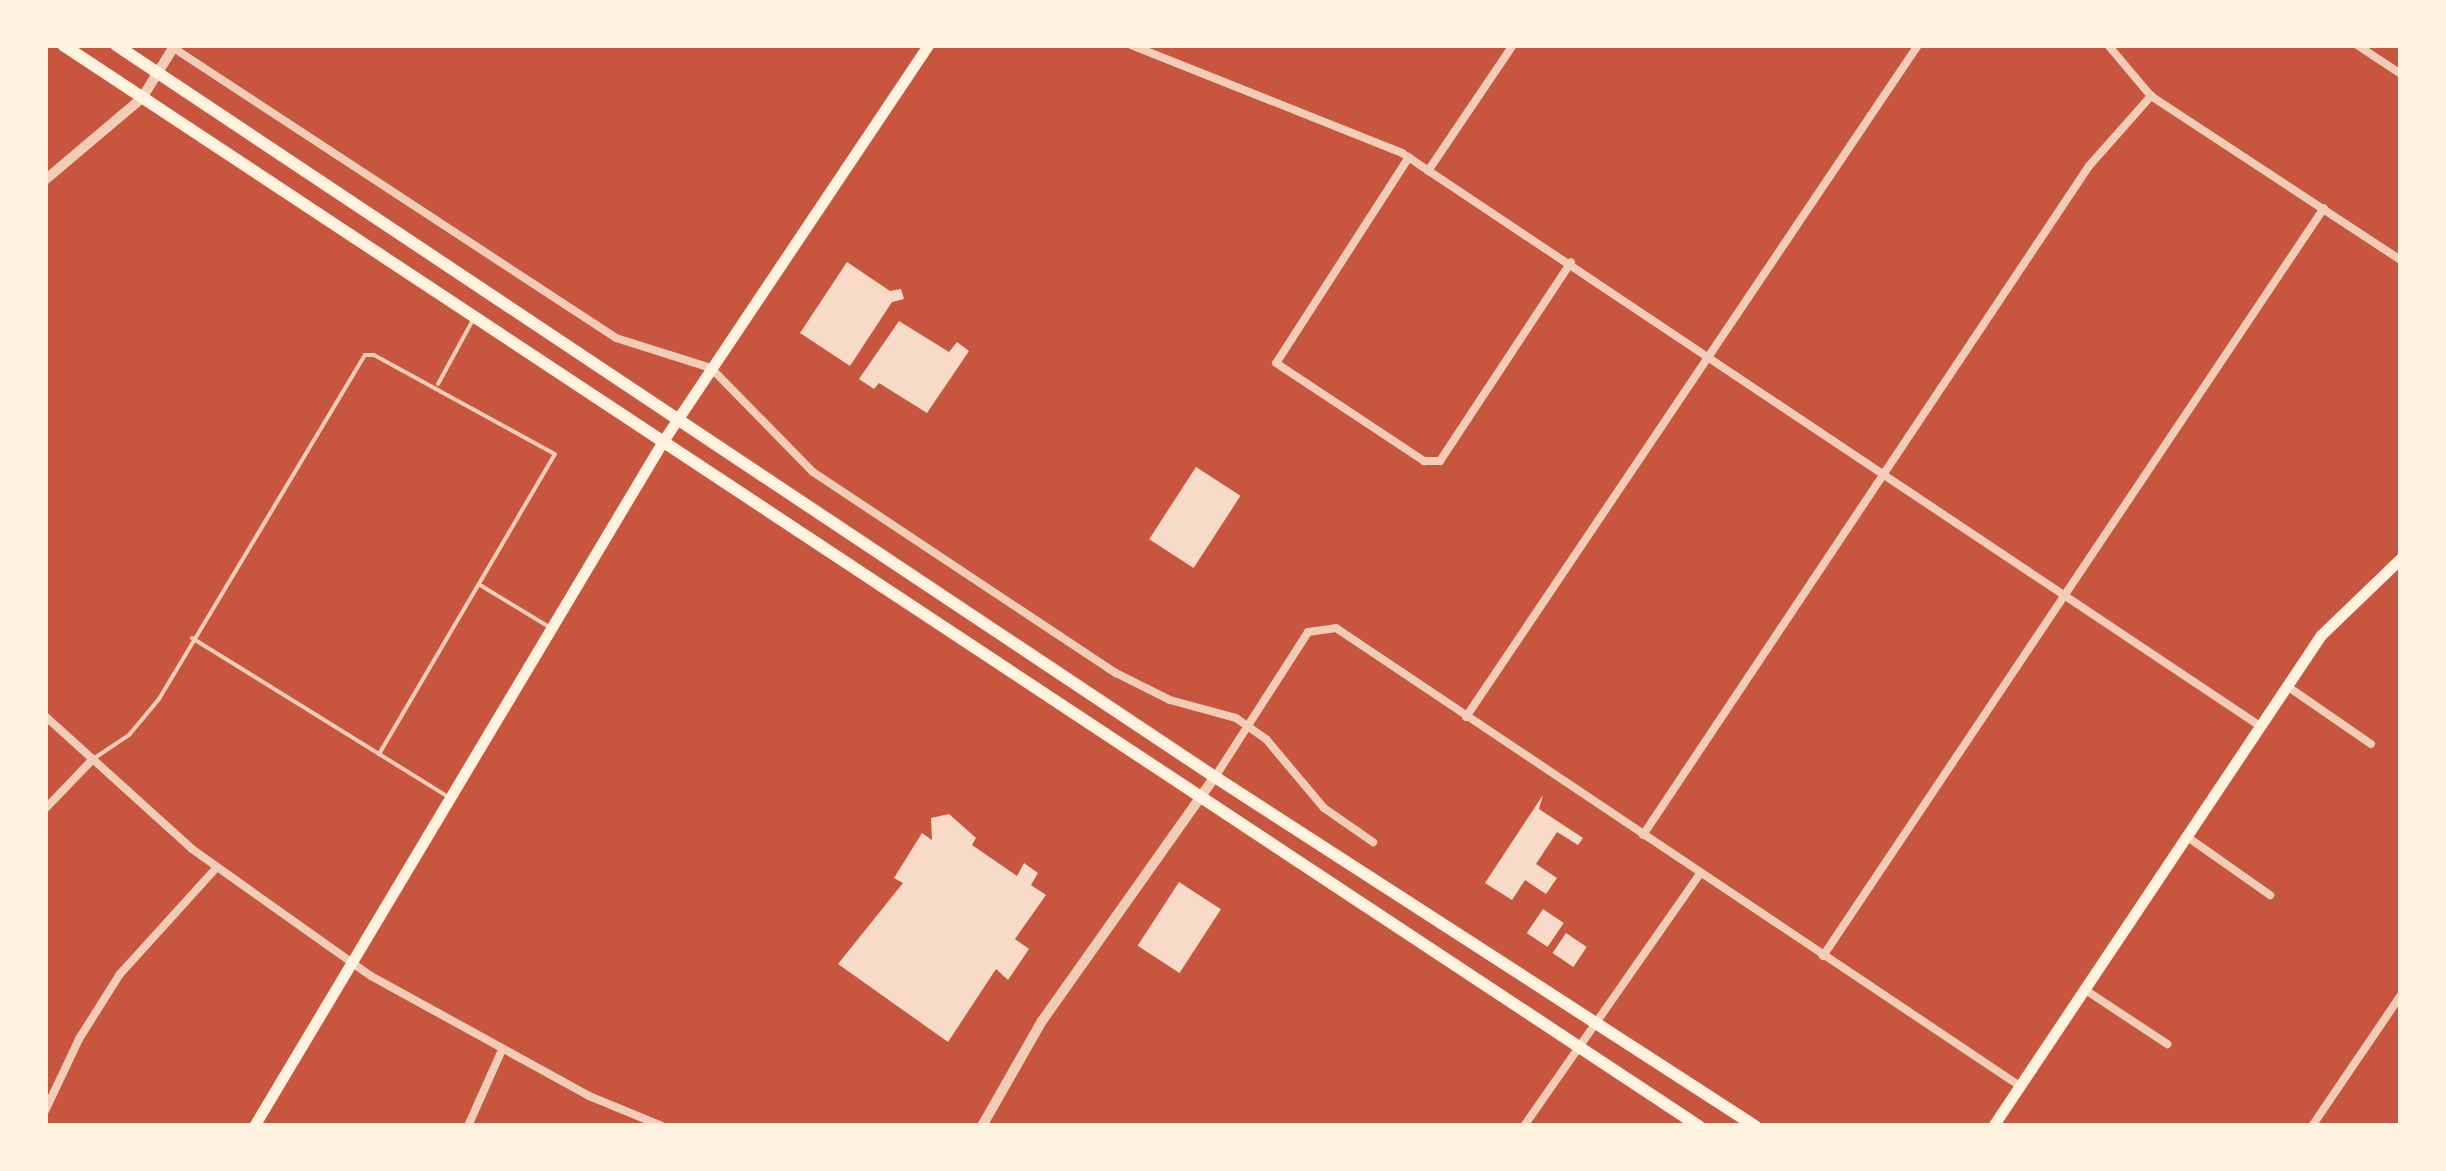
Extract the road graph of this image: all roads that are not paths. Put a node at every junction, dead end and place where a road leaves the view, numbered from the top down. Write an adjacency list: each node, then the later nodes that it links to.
1 (64, 45): 13 (main road)
2 (116, 45): 11 (main road)
3 (928, 45): 22 (main road)
4 (1131, 45): 14 (street)
5 (1512, 45): 15 (street)
6 (1918, 45): 21 (street)
7 (2108, 45): 12 (street)
8 (2357, 45): 10 (street)
9 (173, 46): 11 (street); 22 (street)
10 (2401, 74)
11 (160, 75): 13 (street); 24 (main road)
12 (2150, 96): 17 (street); 26 (street)
13 (142, 98): 16 (street); 20 (main road)
14 (1409, 158): 15 (street); 19 (street)
15 (1428, 170): 19 (street)
16 (45, 180)
17 (2324, 208): 18 (street); 29 (street)
18 (2401, 260)
19 (1571, 262): 21 (street)
20 (474, 318): 23 (lane); 25 (main road)
21 (1708, 355): 26 (street); 34 (street)
22 (712, 368): 24 (main road); 36 (street)
23 (438, 385): 28 (lane); 31 (lane)
24 (677, 419): 25 (main road); 40 (main road)
25 (662, 442): 30 (main road); 42 (main road)
26 (1884, 474): 29 (street); 44 (street)
27 (2401, 558): 32 (main road)
28 (480, 585): 30 (lane); 38 (lane)
29 (2064, 594): 35 (street); 50 (street)
30 (553, 629): 41 (main road)
31 (192, 638): 38 (lane); 39 (lane)
32 (2287, 686): 35 (main road); 37 (street)
33 (45, 716): 39 (street)
34 (1466, 717): 36 (street); 44 (street)
35 (2260, 726): 45 (main road)
36 (1249, 727): 40 (street); 46 (street)
37 (2370, 744)
38 (379, 754): 41 (lane)
39 (91, 761): 43 (street); 47 (street)
40 (1215, 777): 42 (street); 54 (main road)
41 (451, 799): 51 (main road)
42 (1200, 799): 56 (main road); 64 (street)
43 (45, 809)
44 (1643, 835): 48 (street)
45 (2186, 836): 49 (street); 52 (main road)
46 (1373, 842)
47 (216, 868): 51 (street); 59 (street)
48 (1700, 874): 50 (street); 54 (street)
49 (2270, 895)
50 (1823, 956): 58 (street)
51 (352, 964): 57 (street); 61 (main road)
52 (2084, 989): 55 (street); 58 (main road)
53 (2401, 996): 69 (street)
54 (1595, 1024): 56 (street); 67 (main road)
55 (2167, 1044)
56 (1577, 1047): 65 (street); 66 (main road)
57 (502, 1050): 60 (street); 62 (street)
58 (2020, 1086): 68 (main road)
59 (45, 1111)
60 (648, 1124): 63 (street)
61 (254, 1126)
62 (468, 1126)
63 (662, 1126)
64 (982, 1126)
65 (1524, 1126)
66 (1698, 1126)
67 (1754, 1126)
68 (1993, 1126)
69 (2312, 1126)

